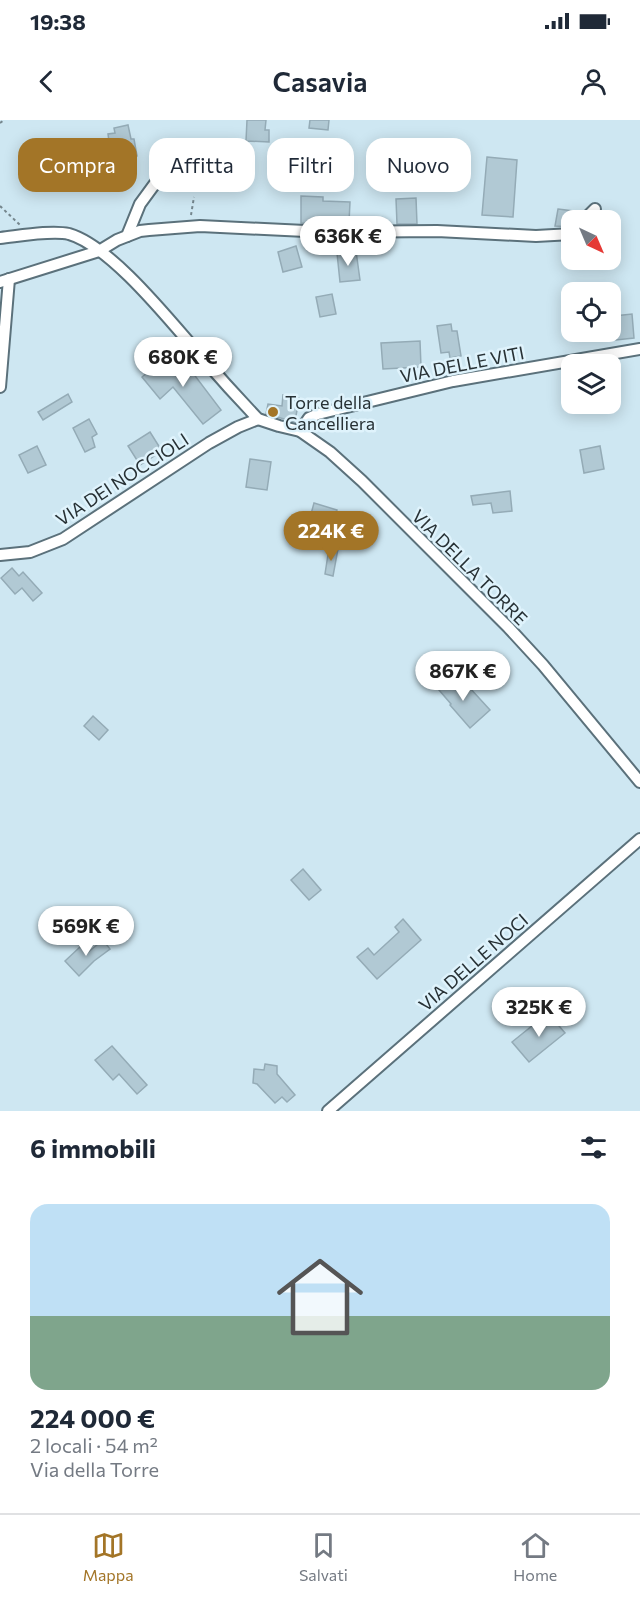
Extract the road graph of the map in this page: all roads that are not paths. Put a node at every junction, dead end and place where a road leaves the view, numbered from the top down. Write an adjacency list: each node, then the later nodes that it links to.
1 (149, 192): 3 (street)
2 (561, 234): 3 (street)
3 (127, 236): 5 (street)
4 (0, 238): 5 (street)
5 (99, 251): 6 (street); 9 (street)
6 (5, 281): 8 (street)
7 (640, 349): 10 (street, VIA DELLE VITI)
8 (0, 387)
9 (258, 419): 10 (street, VIA DELLA TORRE); 11 (street, VIA DEI NOCCIOLI)
10 (300, 431): 12 (street, VIA DELLA TORRE)
11 (0, 555)
12 (640, 782)
13 (640, 839): 14 (street, VIA DELLE NOCI)
14 (328, 1111)

